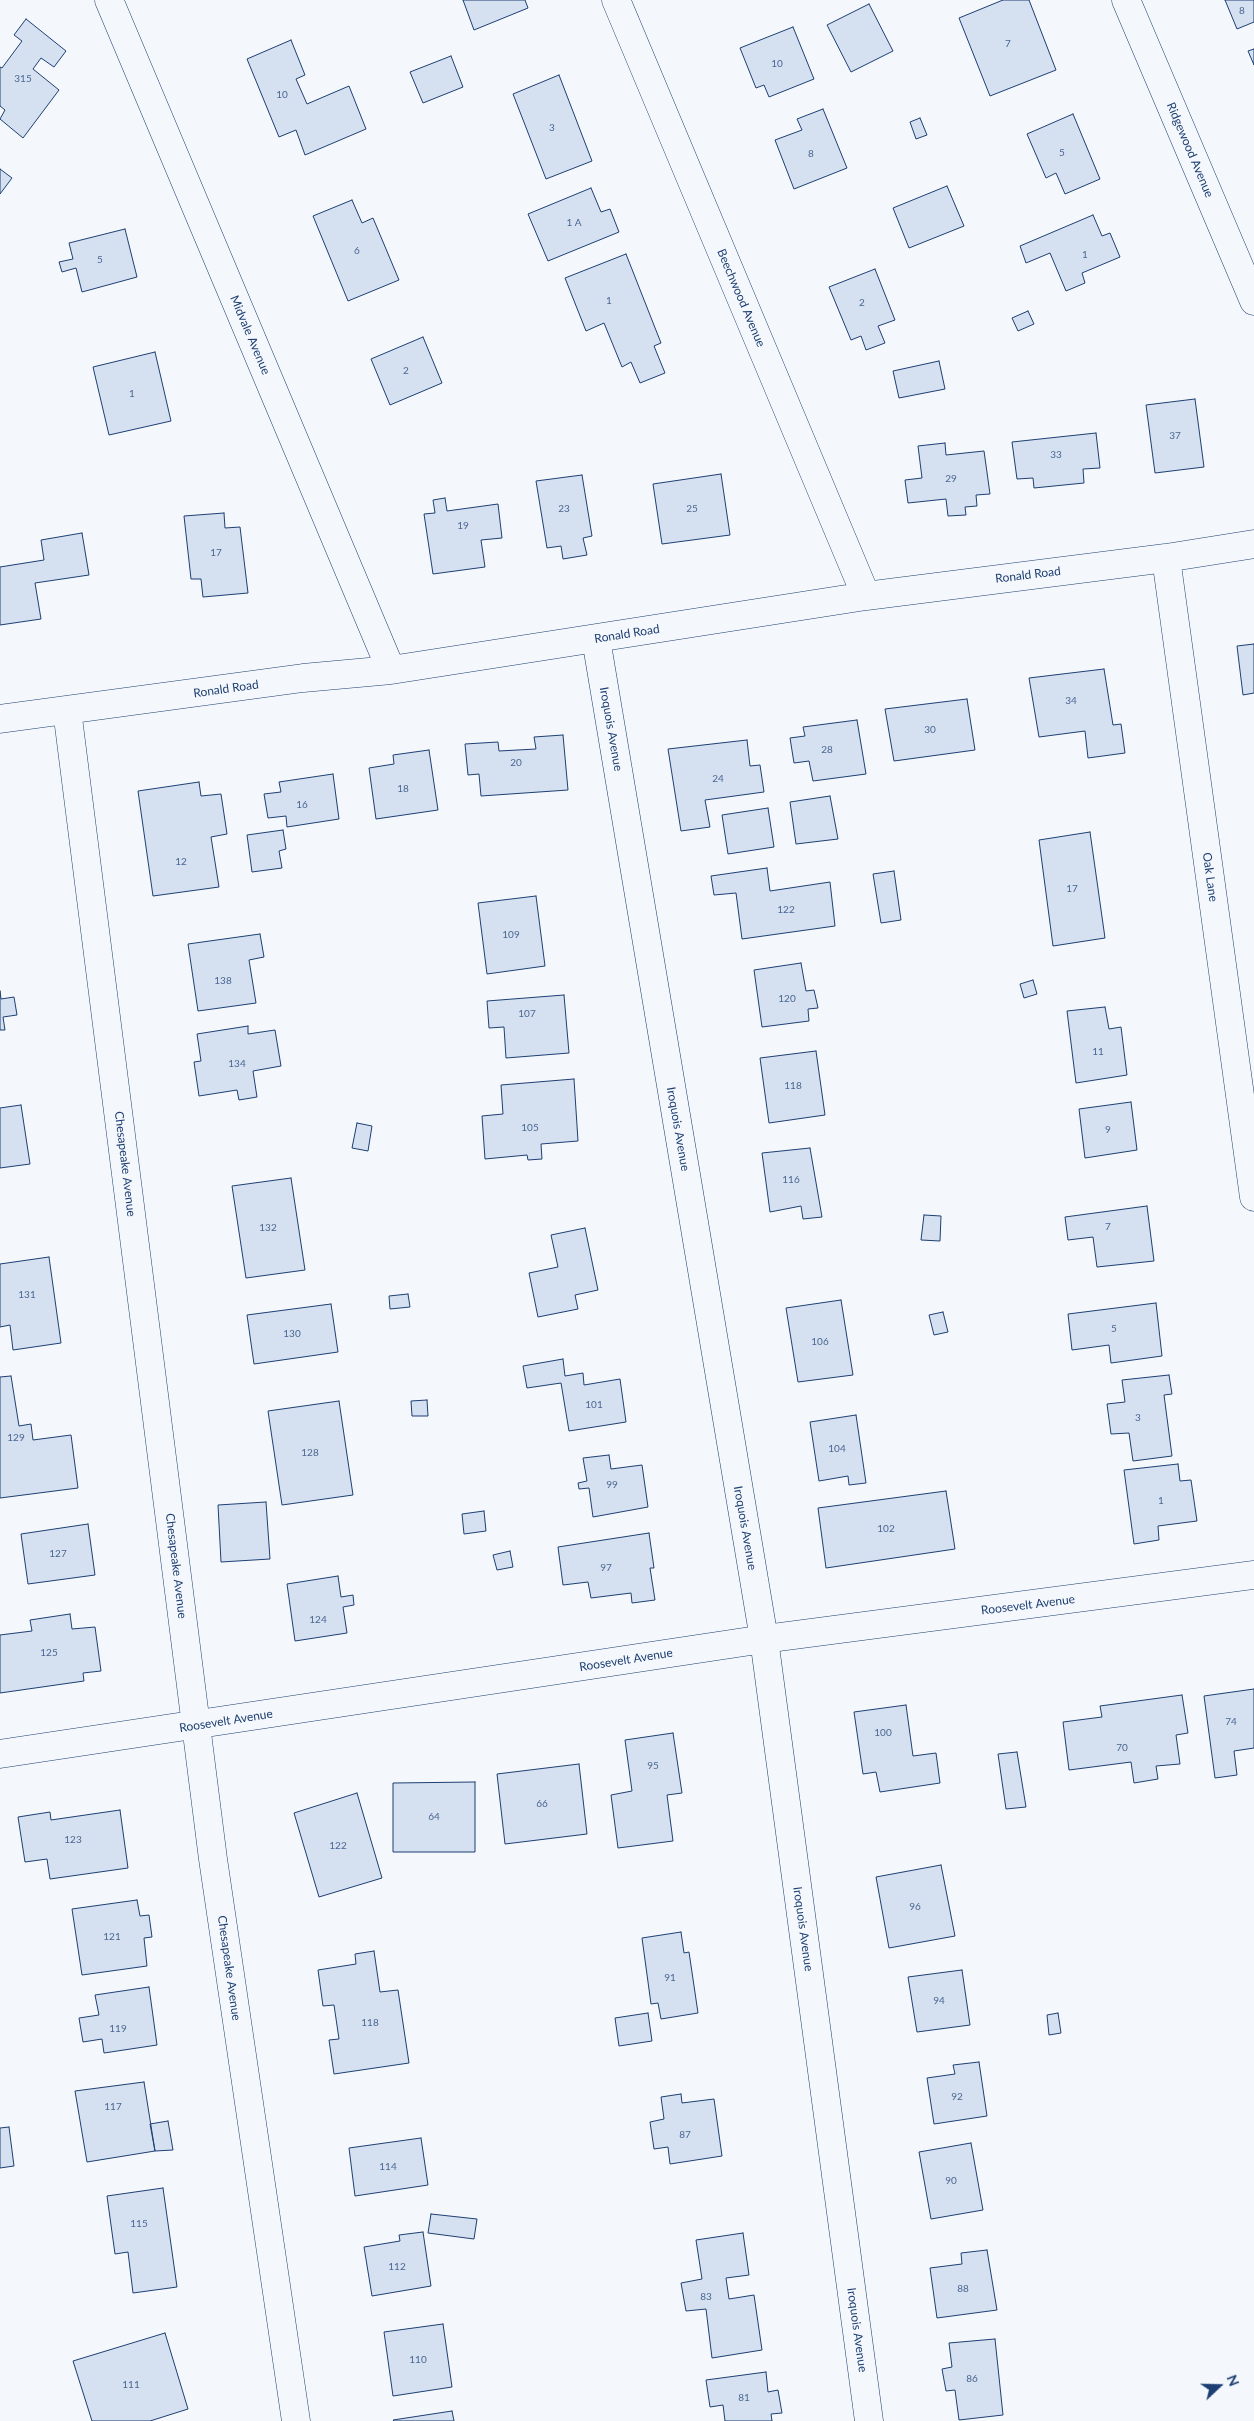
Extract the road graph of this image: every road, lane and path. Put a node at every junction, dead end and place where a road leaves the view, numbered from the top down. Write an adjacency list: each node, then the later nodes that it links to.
1 (110, 0): 9 (street, Midvale Avenue)
2 (616, 0): 7 (street, Beechwood Avenue)
3 (1126, 0): 4 (street, Ridgewood Avenue)
4 (1254, 301)
5 (1254, 544): 6 (street, Ronald Road)
6 (1166, 558): 7 (street, Ronald Road); 12 (street, Oak Lane)
7 (866, 596): 8 (street, Ronald Road)
8 (596, 639): 9 (street, Ronald Road); 14 (street, Iroquois Avenue)
9 (391, 670): 10 (street, Ronald Road)
10 (67, 710): 11 (street, Ronald Road); 15 (street, Chesapeake Avenue)
11 (0, 719)
12 (1254, 1197)
13 (1254, 1575): 14 (street, Roosevelt Avenue)
14 (764, 1639): 15 (street, Roosevelt Avenue); 18 (street, Iroquois Avenue)
15 (196, 1726): 16 (street, Roosevelt Avenue); 17 (street, Chesapeake Avenue)
16 (0, 1754)
17 (296, 2421)
18 (869, 2421)

